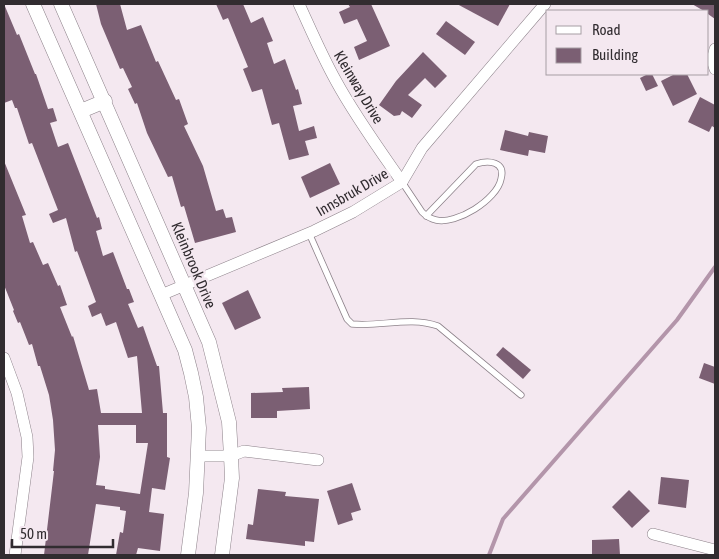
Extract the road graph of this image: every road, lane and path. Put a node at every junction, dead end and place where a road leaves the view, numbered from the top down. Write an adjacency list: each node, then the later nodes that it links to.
1 (33, 4): 8 (street)
2 (61, 4): 7 (street, Kleinbrook Drive)
3 (300, 4): 9 (street, Kleinway Drive)
4 (545, 4): 9 (street, Innsbruk Drive)
5 (715, 49): 6 (street)
6 (715, 69)
7 (105, 101): 8 (street); 12 (street, Kleinbrook Drive)
8 (81, 111): 13 (street)
9 (402, 182): 10 (lane); 11 (street, Innsbruk Drive)
10 (426, 216): 10 (lane)
11 (309, 233): 12 (street, Innsbruk Drive); 15 (lane)
12 (184, 285): 13 (street, Innsbruk Drive); 17 (street, Kleinbrook Drive)
13 (162, 295): 16 (street)
14 (4, 358): 21 (street)
15 (521, 395)
16 (196, 456): 17 (street); 22 (street)
17 (231, 456): 18 (street); 23 (street, Kleinbrook Drive)
18 (318, 460)
19 (654, 534): 20 (street)
20 (715, 550)
21 (15, 555)
22 (188, 555)
23 (222, 555)

